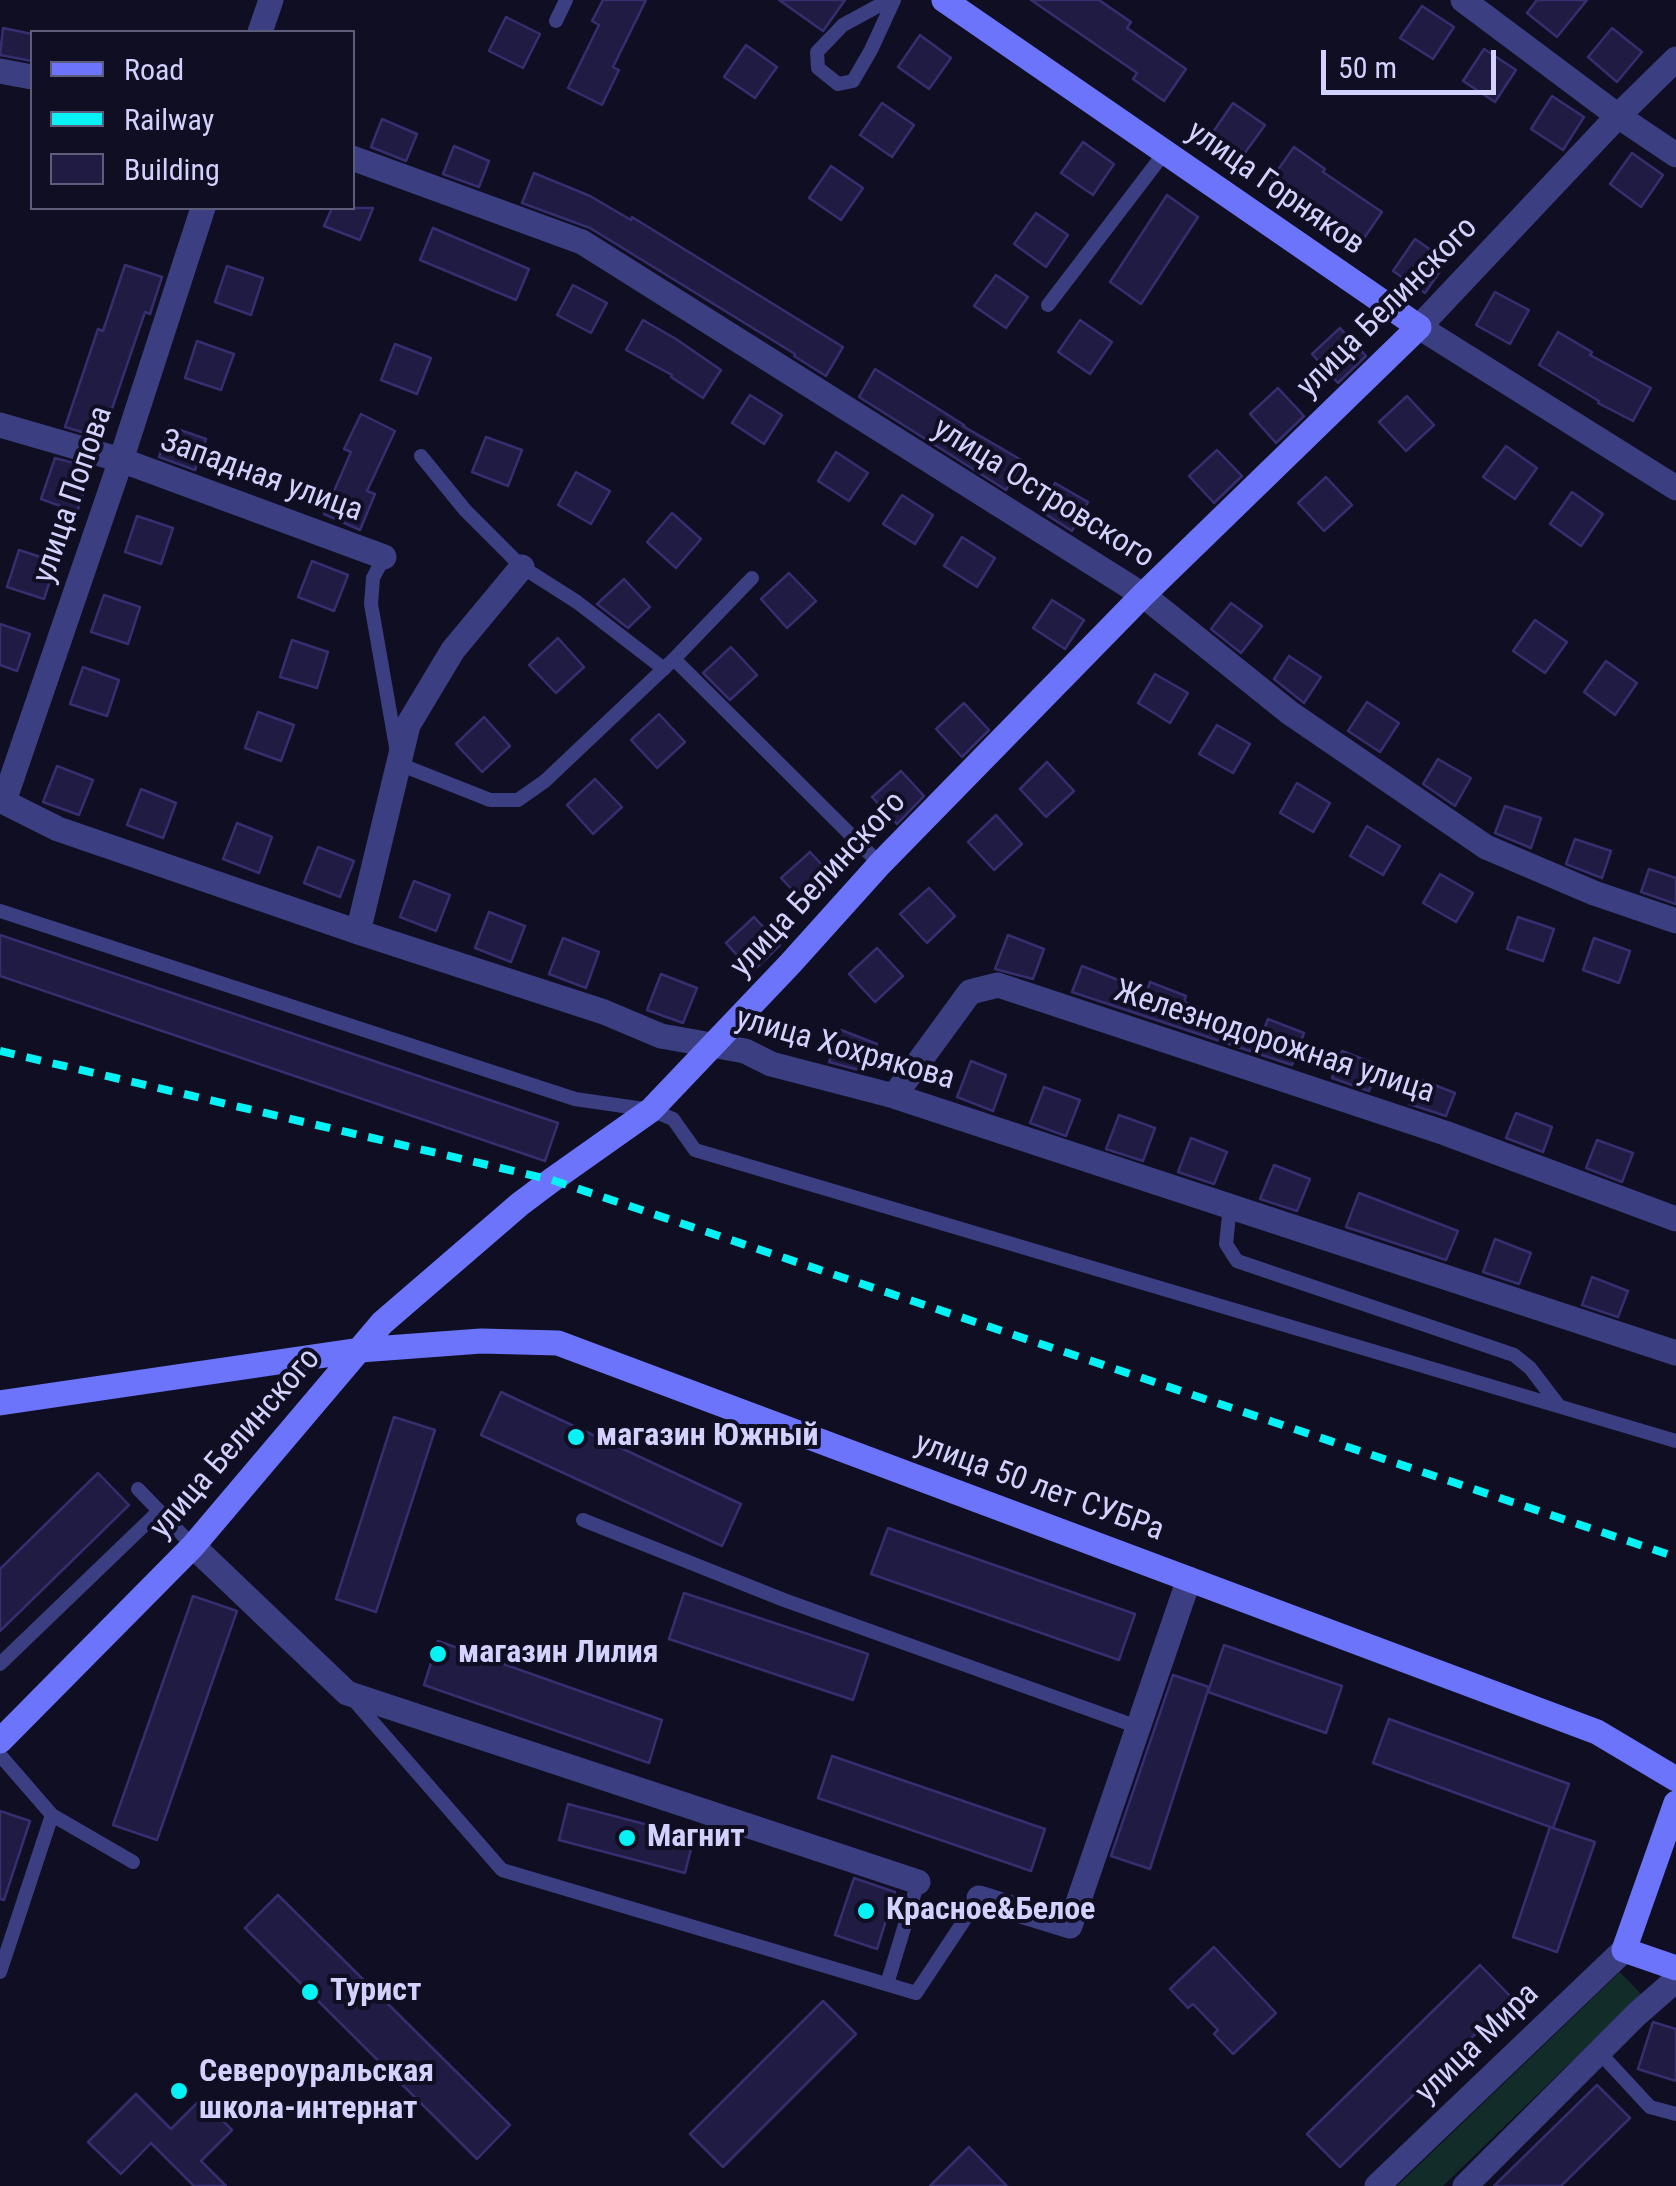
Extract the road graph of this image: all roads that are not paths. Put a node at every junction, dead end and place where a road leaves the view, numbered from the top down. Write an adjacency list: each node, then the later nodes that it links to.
1 (271, 0): 7 (street)
2 (566, 0): 6 (lane)
3 (891, 0): 3 (lane)
4 (944, 0): 12 (street, улица Горняков)
5 (1463, 0): 11 (street)
6 (556, 21)
7 (261, 30)
8 (1676, 59): 11 (street, улица Белинского)
9 (0, 71): 10 (street)
10 (30, 77)
11 (1618, 116): 13 (street); 17 (street, улица Белинского)
12 (1165, 152): 16 (lane); 17 (street, улица Горняков)
13 (1676, 155)
14 (355, 159): 25 (street, улица Островского)
15 (202, 210): 20 (street, улица Попова)
16 (1048, 305)
17 (1418, 327): 21 (street, улица Горняков); 25 (street, улица Белинского)
18 (0, 425): 20 (street, Западная улица)
19 (421, 456): 23 (lane)
20 (121, 460): 22 (street, Западная улица); 28 (street, улица Попова)
21 (1676, 488)
22 (384, 557): 27 (lane)
23 (522, 566): 26 (lane); 27 (street)
24 (752, 578): 26 (lane)
25 (1143, 595): 29 (street, улица Белинского); 31 (street, улица Островского)
26 (669, 664): 27 (lane); 29 (lane)
27 (399, 764): 32 (street)
28 (2, 801): 32 (street, улица Хохрякова)
29 (880, 864): 33 (street, улица Белинского)
30 (0, 911): 35 (lane)
31 (1676, 921)
32 (358, 932): 33 (street, улица Хохрякова)
33 (713, 1046): 34 (street, улица Хохрякова); 35 (street, улица Белинского)
34 (894, 1096): 36 (street, улица Хохрякова); 37 (street, Железнодорожная улица)
35 (652, 1110): 38 (street, улица Белинского); 41 (lane)
36 (1230, 1206): 39 (street, улица Хохрякова); 41 (lane)
37 (1676, 1219)
38 (360, 1350): 40 (street, улица 50 лет СУБРа); 46 (street, улица Белинского); 47 (street, улица 50 лет СУБРа)
39 (1676, 1353)
40 (0, 1403)
41 (1559, 1406): 42 (lane)
42 (1676, 1441)
43 (138, 1489): 44 (lane)
44 (158, 1512): 46 (lane); 48 (lane)
45 (583, 1520): 50 (lane)
46 (194, 1546): 49 (street); 51 (street, улица Белинского)
47 (1188, 1579): 50 (street); 53 (street, улица 50 лет СУБРа)
48 (0, 1664)
49 (347, 1693): 57 (street); 63 (lane)
50 (1138, 1727): 58 (street)
51 (0, 1741)
52 (0, 1755): 55 (lane)
53 (1676, 1779)
54 (1676, 1803): 59 (street)
55 (52, 1816): 56 (lane); 61 (lane)
56 (133, 1862)
57 (918, 1882): 63 (lane)
58 (979, 1898): 63 (lane)
59 (1624, 1950): 60 (street); 66 (street, улица Мира)
60 (1676, 1968)
61 (0, 1972)
62 (1676, 1980): 64 (street)
63 (888, 1984)
64 (1599, 2052): 65 (lane); 67 (street)
65 (1676, 2114)
66 (1377, 2186)
67 (1465, 2186)

